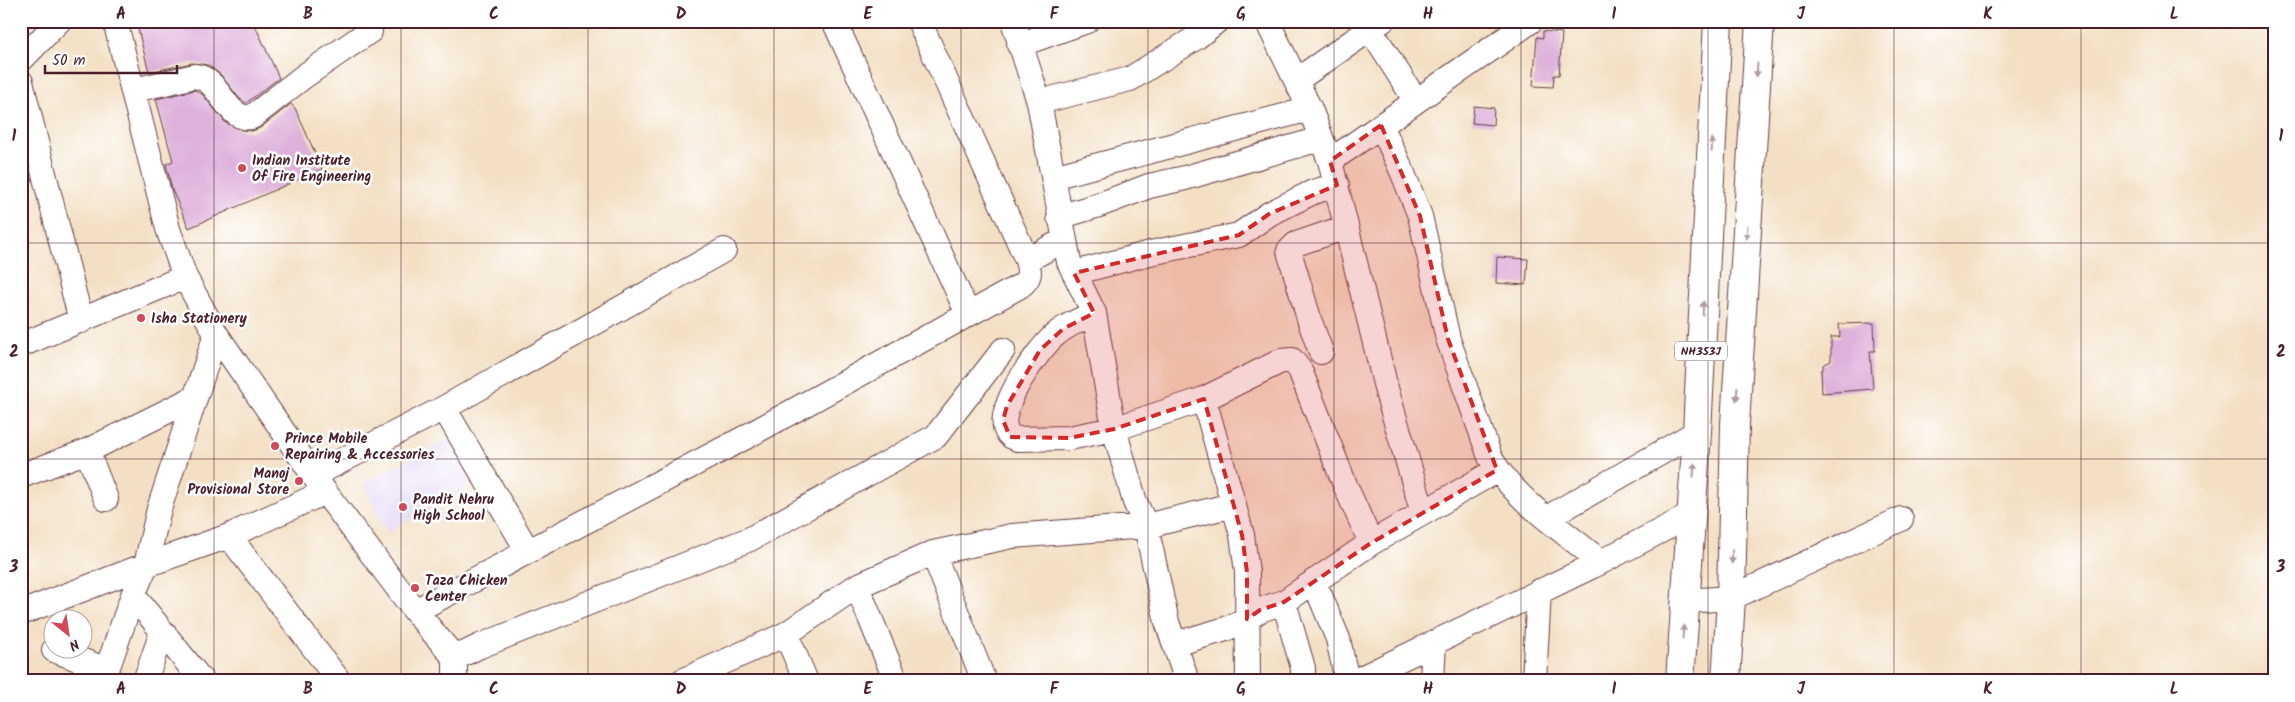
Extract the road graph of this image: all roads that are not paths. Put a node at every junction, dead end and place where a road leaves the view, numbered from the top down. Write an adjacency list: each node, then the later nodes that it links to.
1 (59, 21): 15 (street)
2 (115, 21): 18 (street)
3 (834, 21): 35 (street)
4 (919, 21): 31 (street)
5 (1012, 21): 14 (street)
6 (1087, 21): 14 (street)
7 (1217, 21): 20 (street)
8 (1267, 21): 16 (street)
9 (1530, 21): 19 (street)
10 (1718, 21): 45 (highway, NH353J, one-way to 10)
11 (1760, 21): 67 (highway, NH353J, one-way to 67)
12 (1373, 24): 16 (street); 19 (street)
13 (370, 32): 18 (street)
14 (1019, 45): 20 (street)
15 (21, 60)
16 (1297, 80): 21 (street)
17 (21, 82): 36 (street)
18 (134, 90): 33 (street)
19 (1416, 101): 22 (street)
20 (1039, 102): 25 (street)
21 (1310, 108): 23 (street); 25 (street)
22 (1381, 125): 24 (street); 47 (street)
23 (1320, 138): 24 (street); 27 (street)
24 (1330, 161): 26 (street)
25 (1053, 177): 27 (street)
26 (1337, 185): 28 (street); 32 (street)
27 (1059, 217): 29 (street)
28 (1346, 227): 40 (street); 52 (street)
29 (1064, 240): 31 (street); 32 (street)
30 (724, 250): 43 (street)
31 (1027, 260): 35 (street)
32 (1074, 273): 34 (street)
33 (185, 277): 36 (street); 37 (street)
34 (1094, 313): 44 (street); 44 (street)
35 (968, 314): 70 (street)
36 (81, 321): 38 (street)
37 (216, 334): 41 (street); 49 (street)
38 (21, 345)
39 (1003, 350): 78 (street)
40 (1321, 352)
41 (194, 398): 46 (street); 62 (street)
42 (1204, 400): 44 (street); 51 (street); 59 (street)
43 (444, 408): 49 (street); 58 (street)
44 (1114, 429): 56 (street)
45 (1697, 432): 53 (highway, NH353J, one-way to 45); 54 (street)
46 (86, 450): 48 (street); 50 (street)
47 (1497, 470): 52 (street); 54 (street)
48 (21, 476)
49 (320, 483): 57 (street); 70 (street)
50 (106, 499)
51 (1233, 505): 56 (street); 72 (street)
52 (1422, 513): 59 (street)
53 (1691, 515): 61 (street); 68 (highway, NH353J)
54 (1547, 518): 61 (street)
55 (1901, 519): 67 (street)
56 (1146, 526): 60 (street); 76 (street)
57 (229, 536): 62 (street); 83 (street)
58 (522, 541)
59 (1371, 544): 63 (street)
60 (933, 553): 64 (street); 87 (street)
61 (1601, 562): 65 (street)
62 (146, 565): 66 (street); 71 (street)
63 (1314, 580): 69 (street); 91 (street)
64 (857, 586): 74 (street); 86 (street)
65 (1539, 591): 75 (street); 94 (street)
66 (133, 595): 73 (street); 80 (street)
67 (1731, 598): 68 (street); 96 (highway, NH353J)
68 (1685, 601): 95 (highway, NH353J, one-way to 68)
69 (1284, 602): 72 (street); 90 (street)
70 (415, 612): 78 (street)
71 (21, 613)
72 (1247, 619): 76 (street); 89 (street)
73 (162, 632): 81 (street); 82 (street)
74 (786, 634): 79 (street); 85 (street)
75 (1434, 642): 92 (street); 93 (street)
76 (1175, 644): 88 (street)
77 (74, 660): 80 (street)
78 (457, 674)
79 (715, 674): 84 (street)
80 (105, 675)
81 (145, 681)
82 (202, 681)
83 (339, 681)
84 (682, 681)
85 (806, 681)
86 (896, 681)
87 (984, 681)
88 (1187, 681)
89 (1248, 681)
90 (1303, 681)
91 (1347, 681)
92 (1355, 681)
93 (1432, 681)
94 (1534, 681)
95 (1680, 681)
96 (1726, 681)

